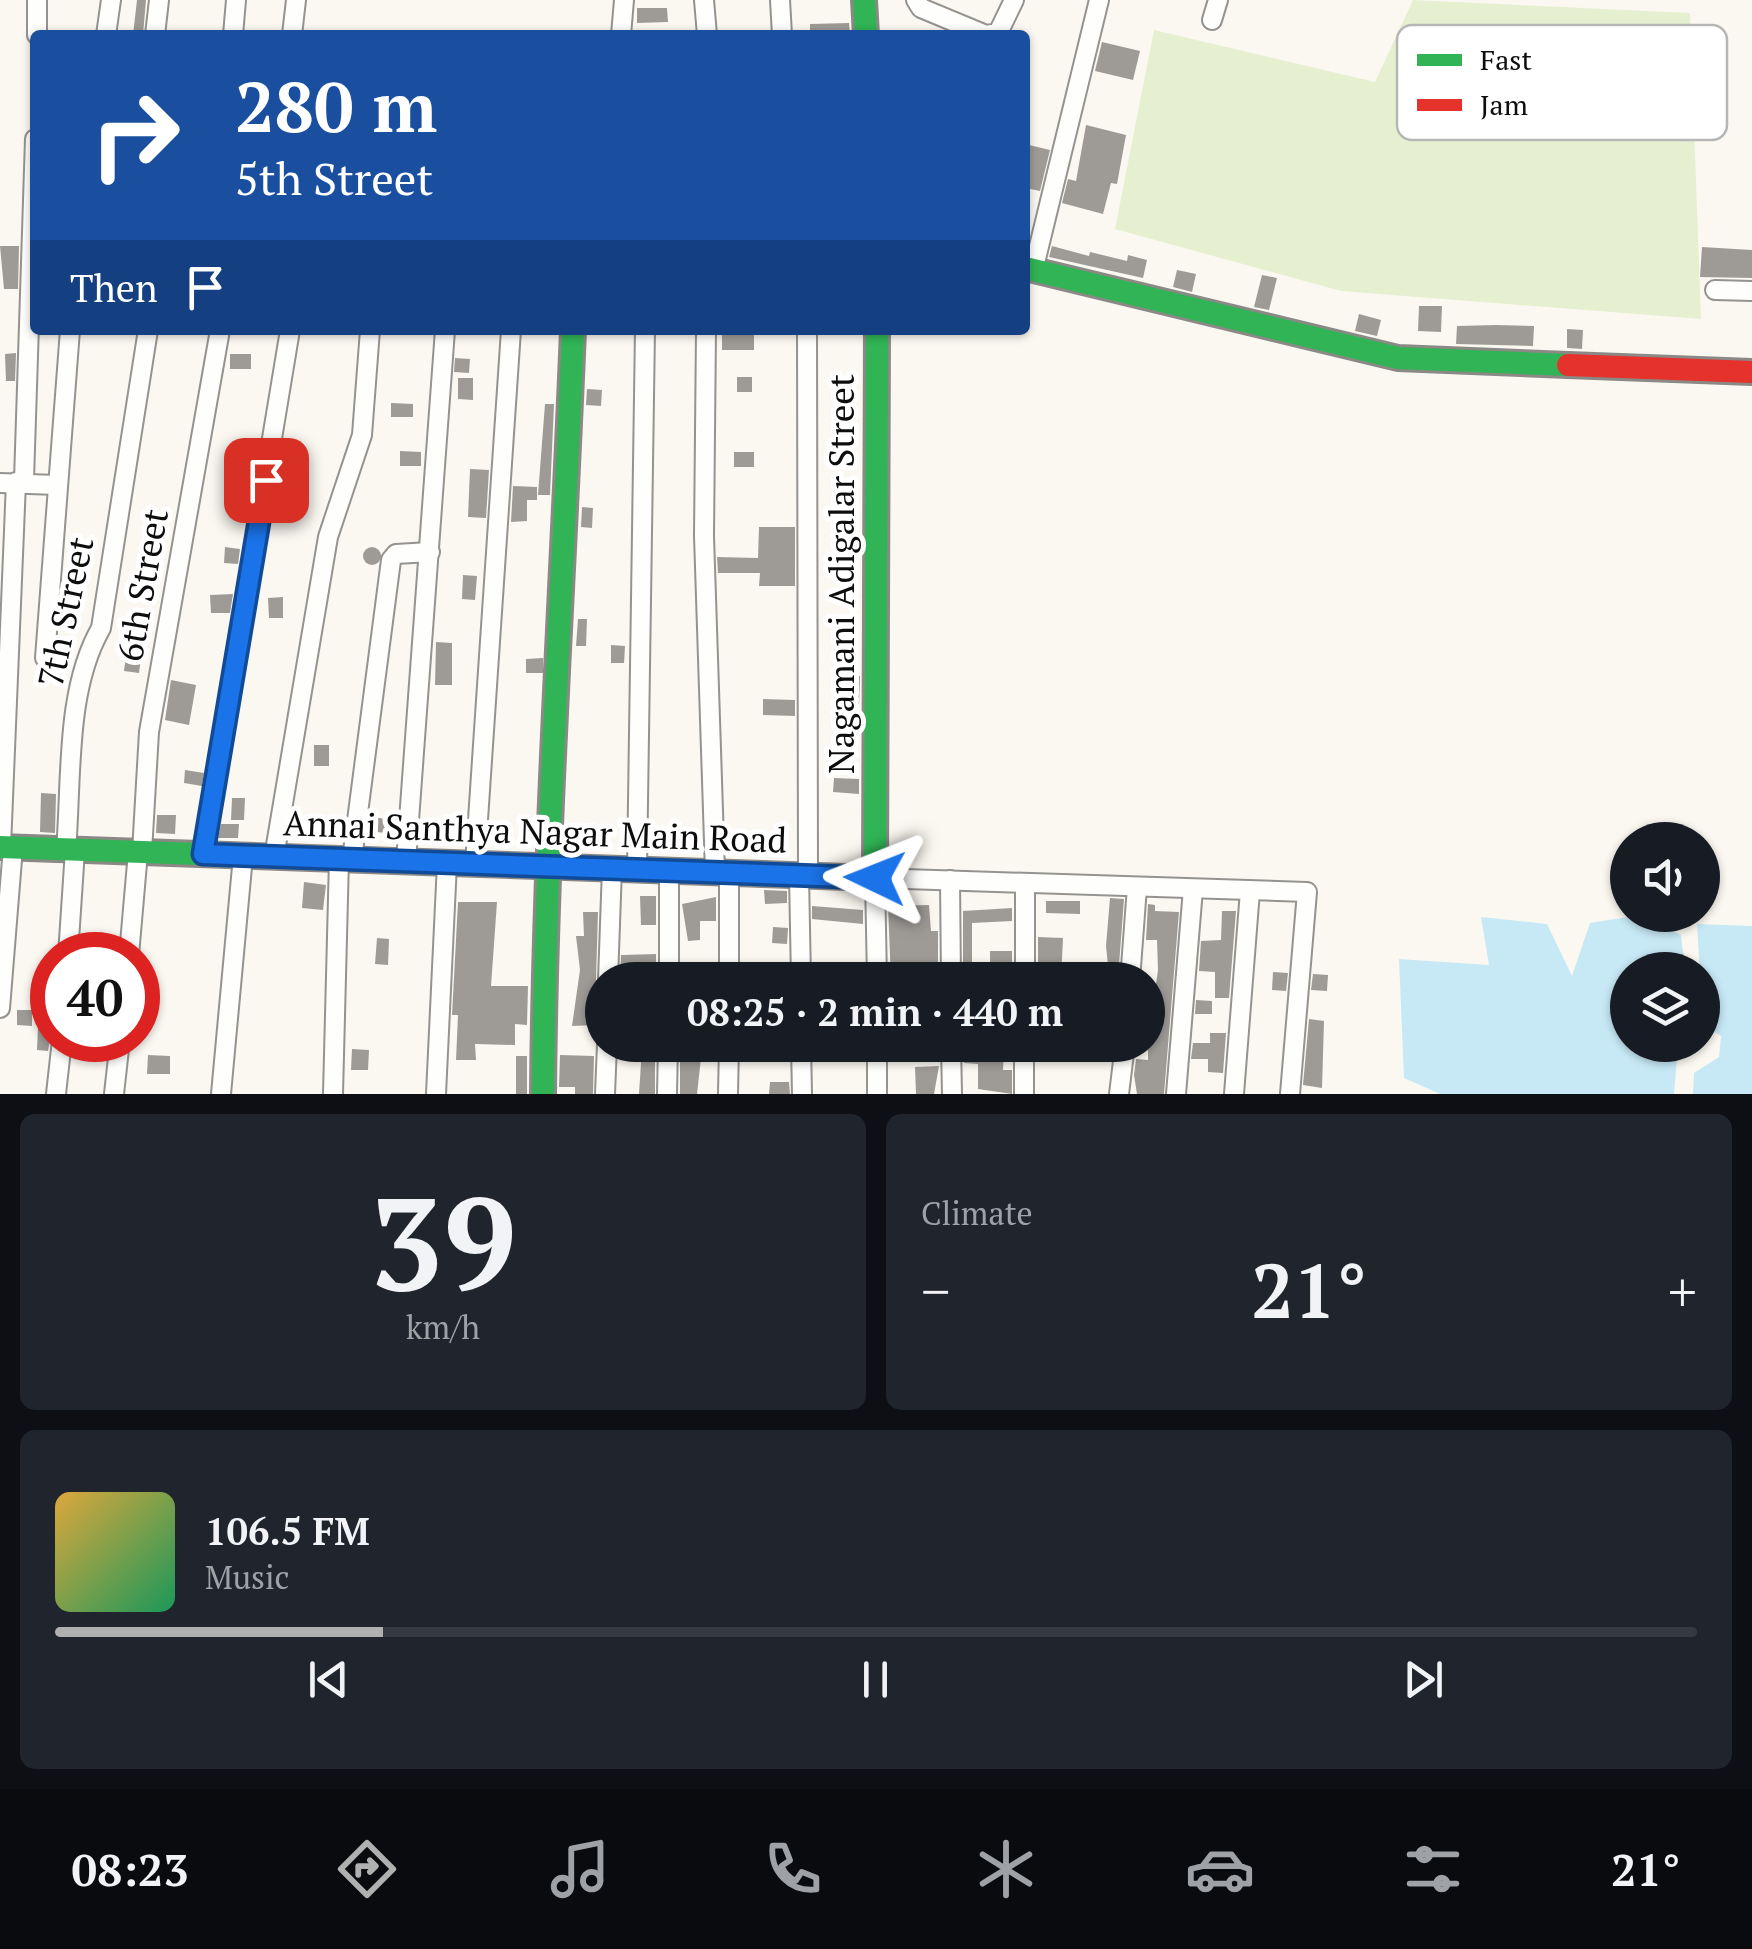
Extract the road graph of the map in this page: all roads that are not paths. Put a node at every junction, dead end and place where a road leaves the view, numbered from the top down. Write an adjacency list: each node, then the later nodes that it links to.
1 (37, 0): 15 (street)
2 (112, 0): 16 (street)
3 (159, 0): 17 (street)
4 (236, 0): 18 (street)
5 (296, 0): 19 (street)
6 (624, 0): 20 (street)
7 (704, 0): 21 (street)
8 (780, 0): 22 (street)
9 (864, 0): 23 (street)
10 (916, 0): 24 (street)
11 (1014, 0): 25 (street)
12 (1099, 0): 27 (street)
13 (1218, 0): 14 (street)
14 (1212, 20)
15 (37, 30)
16 (107, 30)
17 (156, 30)
18 (233, 30)
19 (293, 30)
20 (622, 30)
21 (706, 30)
22 (782, 30)
23 (866, 30)
24 (974, 30)
25 (999, 30)
26 (30, 217): 44 (street)
27 (1030, 265)
28 (1030, 269): 43 (street)
29 (1715, 290): 30 (street)
30 (1752, 290)
31 (70, 335): 45 (street)
32 (147, 335): 49 (street, 7th Street)
33 (219, 335): 50 (street, 6th Street)
34 (289, 335): 51 (street)
35 (370, 335): 53 (street)
36 (445, 335): 46 (street)
37 (511, 335): 57 (street)
38 (573, 335): 58 (street)
39 (645, 335): 60 (street)
40 (706, 335): 62 (street)
41 (807, 335): 63 (street)
42 (876, 335): 64 (street, Nagamani Adigalar Street)
43 (1752, 372)
44 (13, 482): 45 (street); 48 (street)
45 (57, 485): 47 (street)
46 (430, 552): 54 (street); 55 (street)
47 (44, 658)
48 (5, 847): 49 (street, Annai Santhya Nagar Main Road); 80 (street)
49 (70, 850): 50 (street, Annai Santhya Nagar Main Road); 70 (street, 7th Street)
50 (140, 852): 51 (street, Annai Santhya Nagar Main Road); 71 (street, 6th Street)
51 (203, 854): 52 (street, Annai Santhya Nagar Main Road)
52 (243, 856): 53 (street, Annai Santhya Nagar Main Road); 93 (street)
53 (274, 857): 54 (street, Annai Santhya Nagar Main Road)
54 (346, 859): 55 (street, Annai Santhya Nagar Main Road); 94 (street)
55 (406, 861): 56 (street, Annai Santhya Nagar Main Road)
56 (447, 863): 57 (street, Annai Santhya Nagar Main Road); 95 (street)
57 (475, 864): 58 (street, Annai Santhya Nagar Main Road)
58 (546, 866): 59 (street, Annai Santhya Nagar Main Road); 96 (street)
59 (612, 868): 60 (street, Annai Santhya Nagar Main Road); 72 (street)
60 (636, 869): 61 (street, Annai Santhya Nagar Main Road)
61 (669, 870): 62 (street, Annai Santhya Nagar Main Road); 73 (street)
62 (722, 872): 63 (street, Annai Santhya Nagar Main Road); 74 (street)
63 (804, 875): 64 (street, Annai Santhya Nagar Main Road); 75 (street)
64 (875, 878): 65 (street, Annai Santhya Nagar Main Road); 76 (street)
65 (950, 880): 66 (street, Annai Santhya Nagar Main Road); 77 (street)
66 (1025, 882): 67 (street, Annai Santhya Nagar Main Road); 78 (street)
67 (1138, 887): 68 (street, Annai Santhya Nagar Main Road); 79 (street)
68 (1193, 889): 69 (street, Annai Santhya Nagar Main Road); 105 (street)
69 (1250, 890): 106 (street); 107 (street, Annai Santhya Nagar Main Road)
70 (68, 932)
71 (131, 932)
72 (609, 962)
73 (668, 962)
74 (728, 962)
75 (802, 962)
76 (877, 962)
77 (951, 962)
78 (1025, 962)
79 (1132, 962)
80 (0, 1008)
81 (60, 1062): 91 (street)
82 (118, 1062): 92 (street)
83 (606, 1062): 97 (street)
84 (668, 1062): 98 (street)
85 (729, 1062): 99 (street)
86 (802, 1062): 100 (street)
87 (877, 1062): 101 (street)
88 (952, 1062): 102 (street)
89 (1024, 1062): 103 (street)
90 (1123, 1062): 104 (street)
91 (56, 1094)
92 (114, 1094)
93 (220, 1094)
94 (333, 1094)
95 (436, 1094)
96 (543, 1094)
97 (605, 1094)
98 (667, 1094)
99 (728, 1094)
100 (802, 1094)
101 (878, 1094)
102 (952, 1094)
103 (1024, 1094)
104 (1119, 1094)
105 (1176, 1094)
106 (1234, 1094)
107 (1290, 1094)

